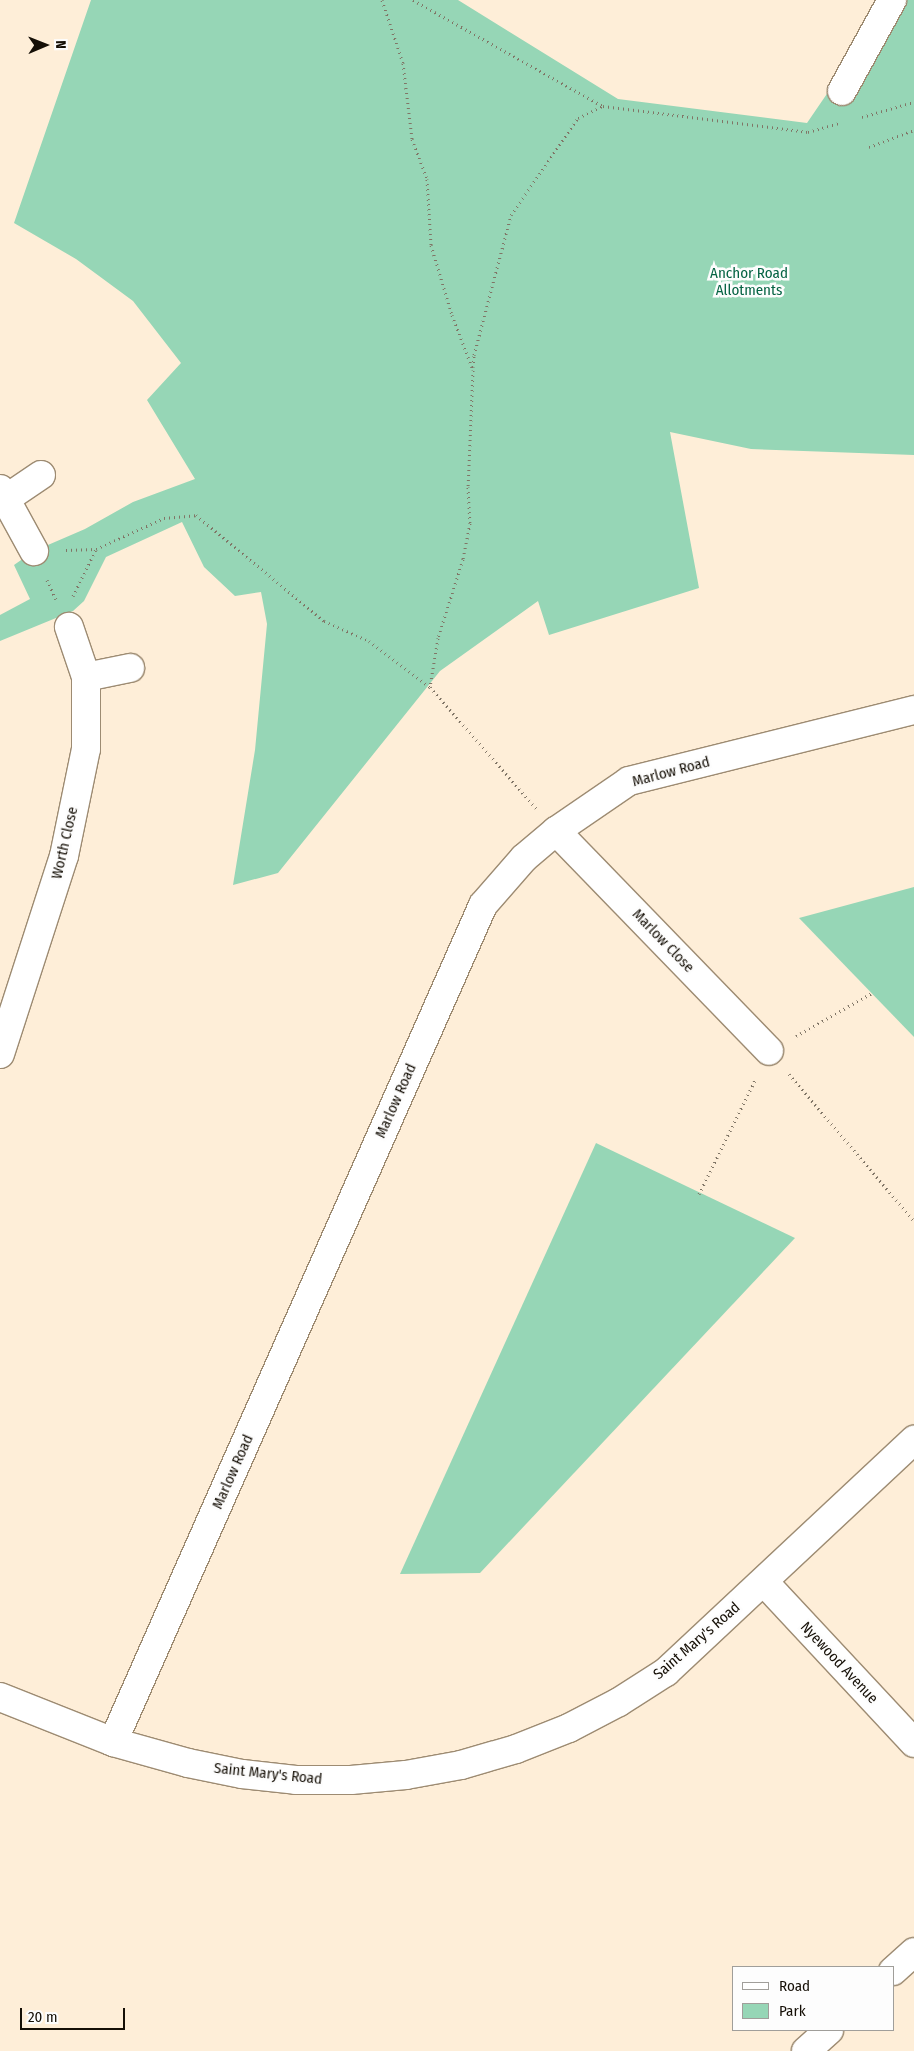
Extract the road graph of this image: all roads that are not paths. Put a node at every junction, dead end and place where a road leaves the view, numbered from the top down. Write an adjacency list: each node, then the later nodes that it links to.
1 (892, 0): 2 (street)
2 (842, 91)
3 (41, 475): 4 (street)
4 (4, 493): 5 (street)
5 (34, 551)
6 (66, 622): 8 (street, Worth Close)
7 (130, 668): 8 (street)
8 (86, 677): 11 (street, Worth Close)
9 (914, 710): 10 (street, Marlow Road)
10 (556, 831): 12 (street, Marlow Close); 16 (street, Marlow Road)
11 (3, 1038)
12 (769, 1051)
13 (914, 1440): 14 (street, Saint Mary's Road)
14 (764, 1582): 16 (street, Saint Mary's Road); 17 (street, Nyewood Avenue)
15 (0, 1697): 16 (street, Saint Mary's Road)
16 (113, 1742)
17 (914, 1743)
18 (914, 1952): 19 (street)
19 (894, 1970)
20 (828, 2031): 21 (street)
21 (806, 2051)

